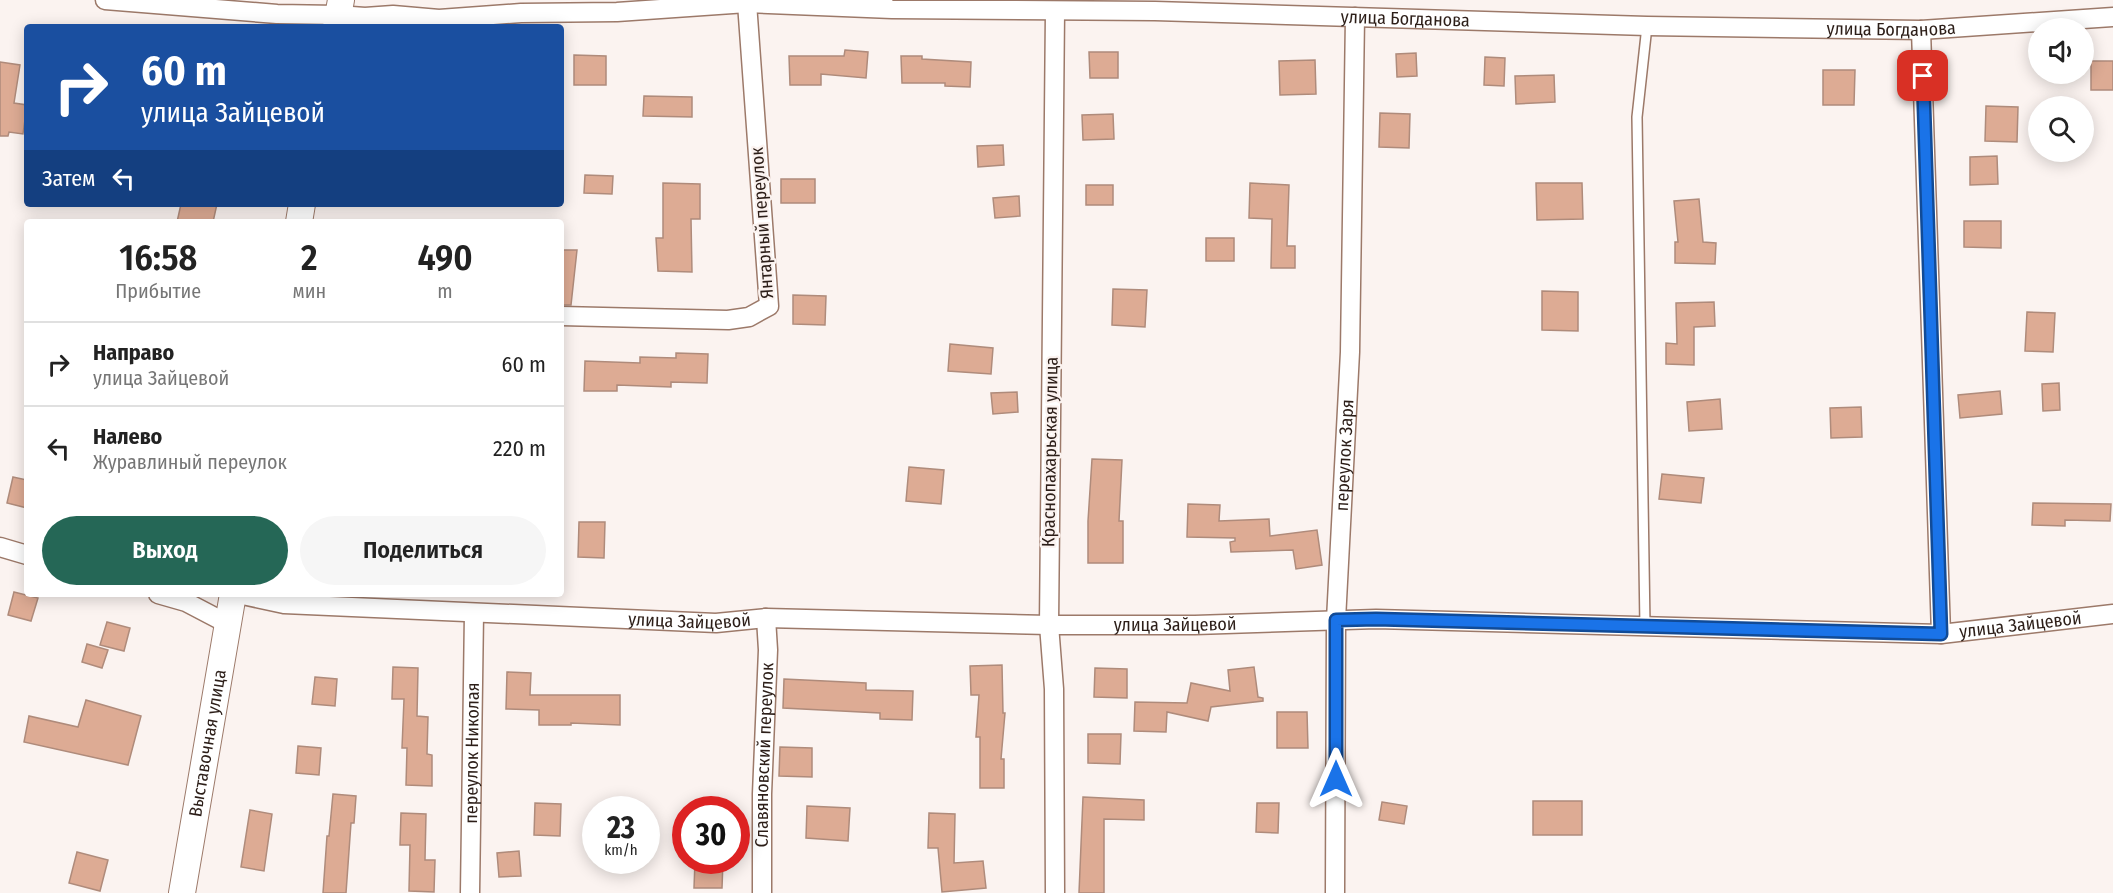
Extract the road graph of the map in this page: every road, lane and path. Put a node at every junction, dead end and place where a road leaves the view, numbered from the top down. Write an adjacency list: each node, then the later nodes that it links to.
1 (105, 0): 4 (street, улица Богданова)
2 (747, 3): 3 (street, улица Богданова); 4 (street, улица Богданова); 9 (street, Янтарный переулок)
3 (1055, 11): 6 (street, улица Богданова); 20 (street, Краснопахарьская улица)
4 (338, 14)
5 (2113, 16): 8 (street, улица Богданова)
6 (1355, 17): 7 (street, улица Богданова); 18 (street, переулок Заря)
7 (1647, 27): 8 (street, улица Богданова); 21 (lane)
8 (1921, 30): 22 (street)
9 (564, 316)
10 (0, 547): 11 (street)
11 (24, 554)
12 (168, 597): 19 (street)
13 (235, 597): 19 (street, Выставочная улица)
14 (250, 597): 15 (street, улица Зайцевой)
15 (474, 613): 17 (street, улица Зайцевой); 24 (street, переулок Николая)
16 (2113, 614): 22 (street, улица Зайцевой)
17 (766, 618): 20 (street, улица Зайцевой); 25 (street, Славяновский переулок)
18 (1336, 620): 20 (street, улица Зайцевой); 21 (street, улица Зайцевой); 27 (street, переулок Заря)
19 (228, 624): 23 (street, Выставочная улица)
20 (1049, 625): 26 (street, Краснопахарьская улица)
21 (1645, 626): 22 (street, улица Зайцевой)
22 (1941, 634)
23 (182, 893)
24 (470, 893)
25 (762, 893)
26 (1055, 893)
27 (1335, 893)

